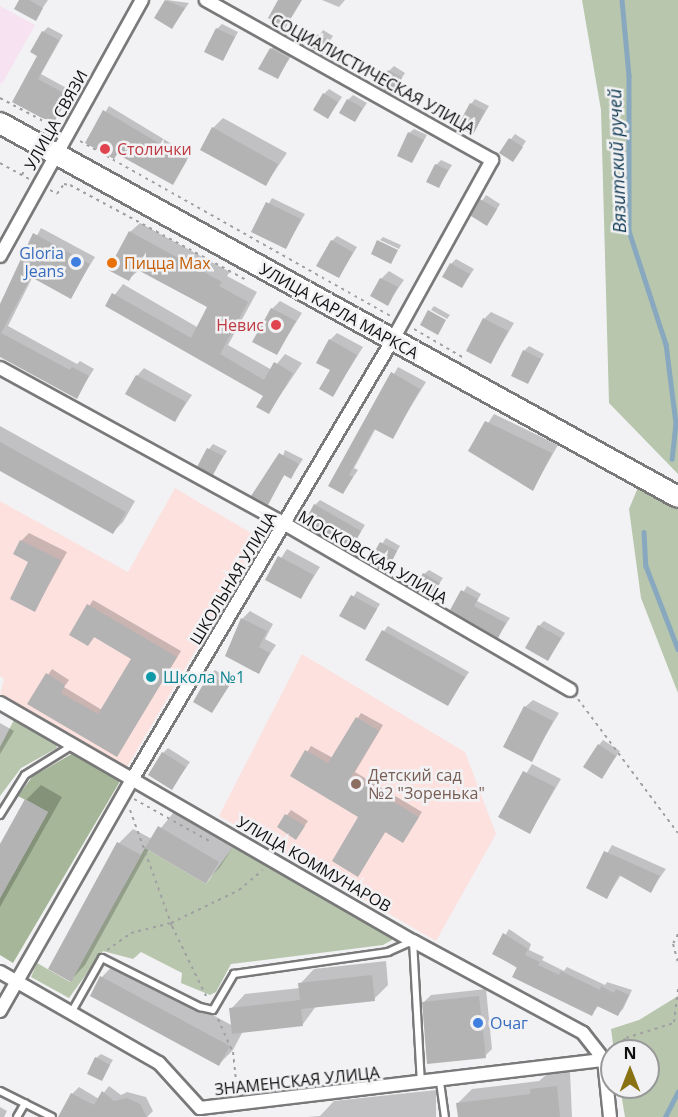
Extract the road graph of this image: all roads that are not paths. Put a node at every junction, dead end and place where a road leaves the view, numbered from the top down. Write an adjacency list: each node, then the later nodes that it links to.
1 (142, 0): 4 (street, УЛИЦА СВЯЗИ)
2 (206, 0): 5 (street, СОЦИАЛИСТИЧЕСКАЯ УЛИЦА)
3 (0, 123): 4 (main road, УЛИЦА КАРЛА МАРКСА)
4 (57, 154): 6 (street, УЛИЦА СВЯЗИ); 7 (main road, УЛИЦА КАРЛА МАРКСА)
5 (492, 160): 7 (street, ШКОЛЬНАЯ УЛИЦА)
6 (0, 256)
7 (392, 341): 9 (main road, УЛИЦА КАРЛА МАРКСА); 10 (street, ШКОЛЬНАЯ УЛИЦА)
8 (0, 369): 10 (street, МОСКОВСКАЯ УЛИЦА)
9 (676, 496)
10 (285, 524): 11 (street, МОСКОВСКАЯ УЛИЦА); 14 (street, ШКОЛЬНАЯ УЛИЦА)
11 (570, 690)
12 (0, 703): 13 (street, УЛИЦА КОММУНАРОВ)
13 (73, 744): 14 (street, УЛИЦА КОММУНАРОВ); 15 (lane)
14 (133, 778): 16 (street, УЛИЦА КОММУНАРОВ); 18 (street, ШКОЛЬНАЯ УЛИЦА)
15 (0, 815)
16 (413, 941): 20 (lane); 21 (street, УЛИЦА КОММУНАРОВ); 24 (lane)
17 (0, 972): 18 (street, ЗНАМЕНСКАЯ УЛИЦА)
18 (16, 981): 19 (street, ШКОЛЬНАЯ УЛИЦА); 20 (street, ЗНАМЕНСКАЯ УЛИЦА)
19 (0, 1011)
20 (71, 1013): 28 (street, ЗНАМЕНСКАЯ УЛИЦА)
21 (600, 1055)
22 (600, 1061): 23 (street, ЗНАМЕНСКАЯ УЛИЦА)
23 (441, 1082): 24 (street, ЗНАМЕНСКАЯ УЛИЦА); 31 (lane)
24 (421, 1084): 28 (street, ЗНАМЕНСКАЯ УЛИЦА)
25 (0, 1090): 27 (lane)
26 (608, 1099): 32 (street)
27 (25, 1103): 29 (lane); 30 (lane)
28 (198, 1112)
29 (16, 1117)
30 (52, 1117)
31 (445, 1117)
32 (610, 1117)

